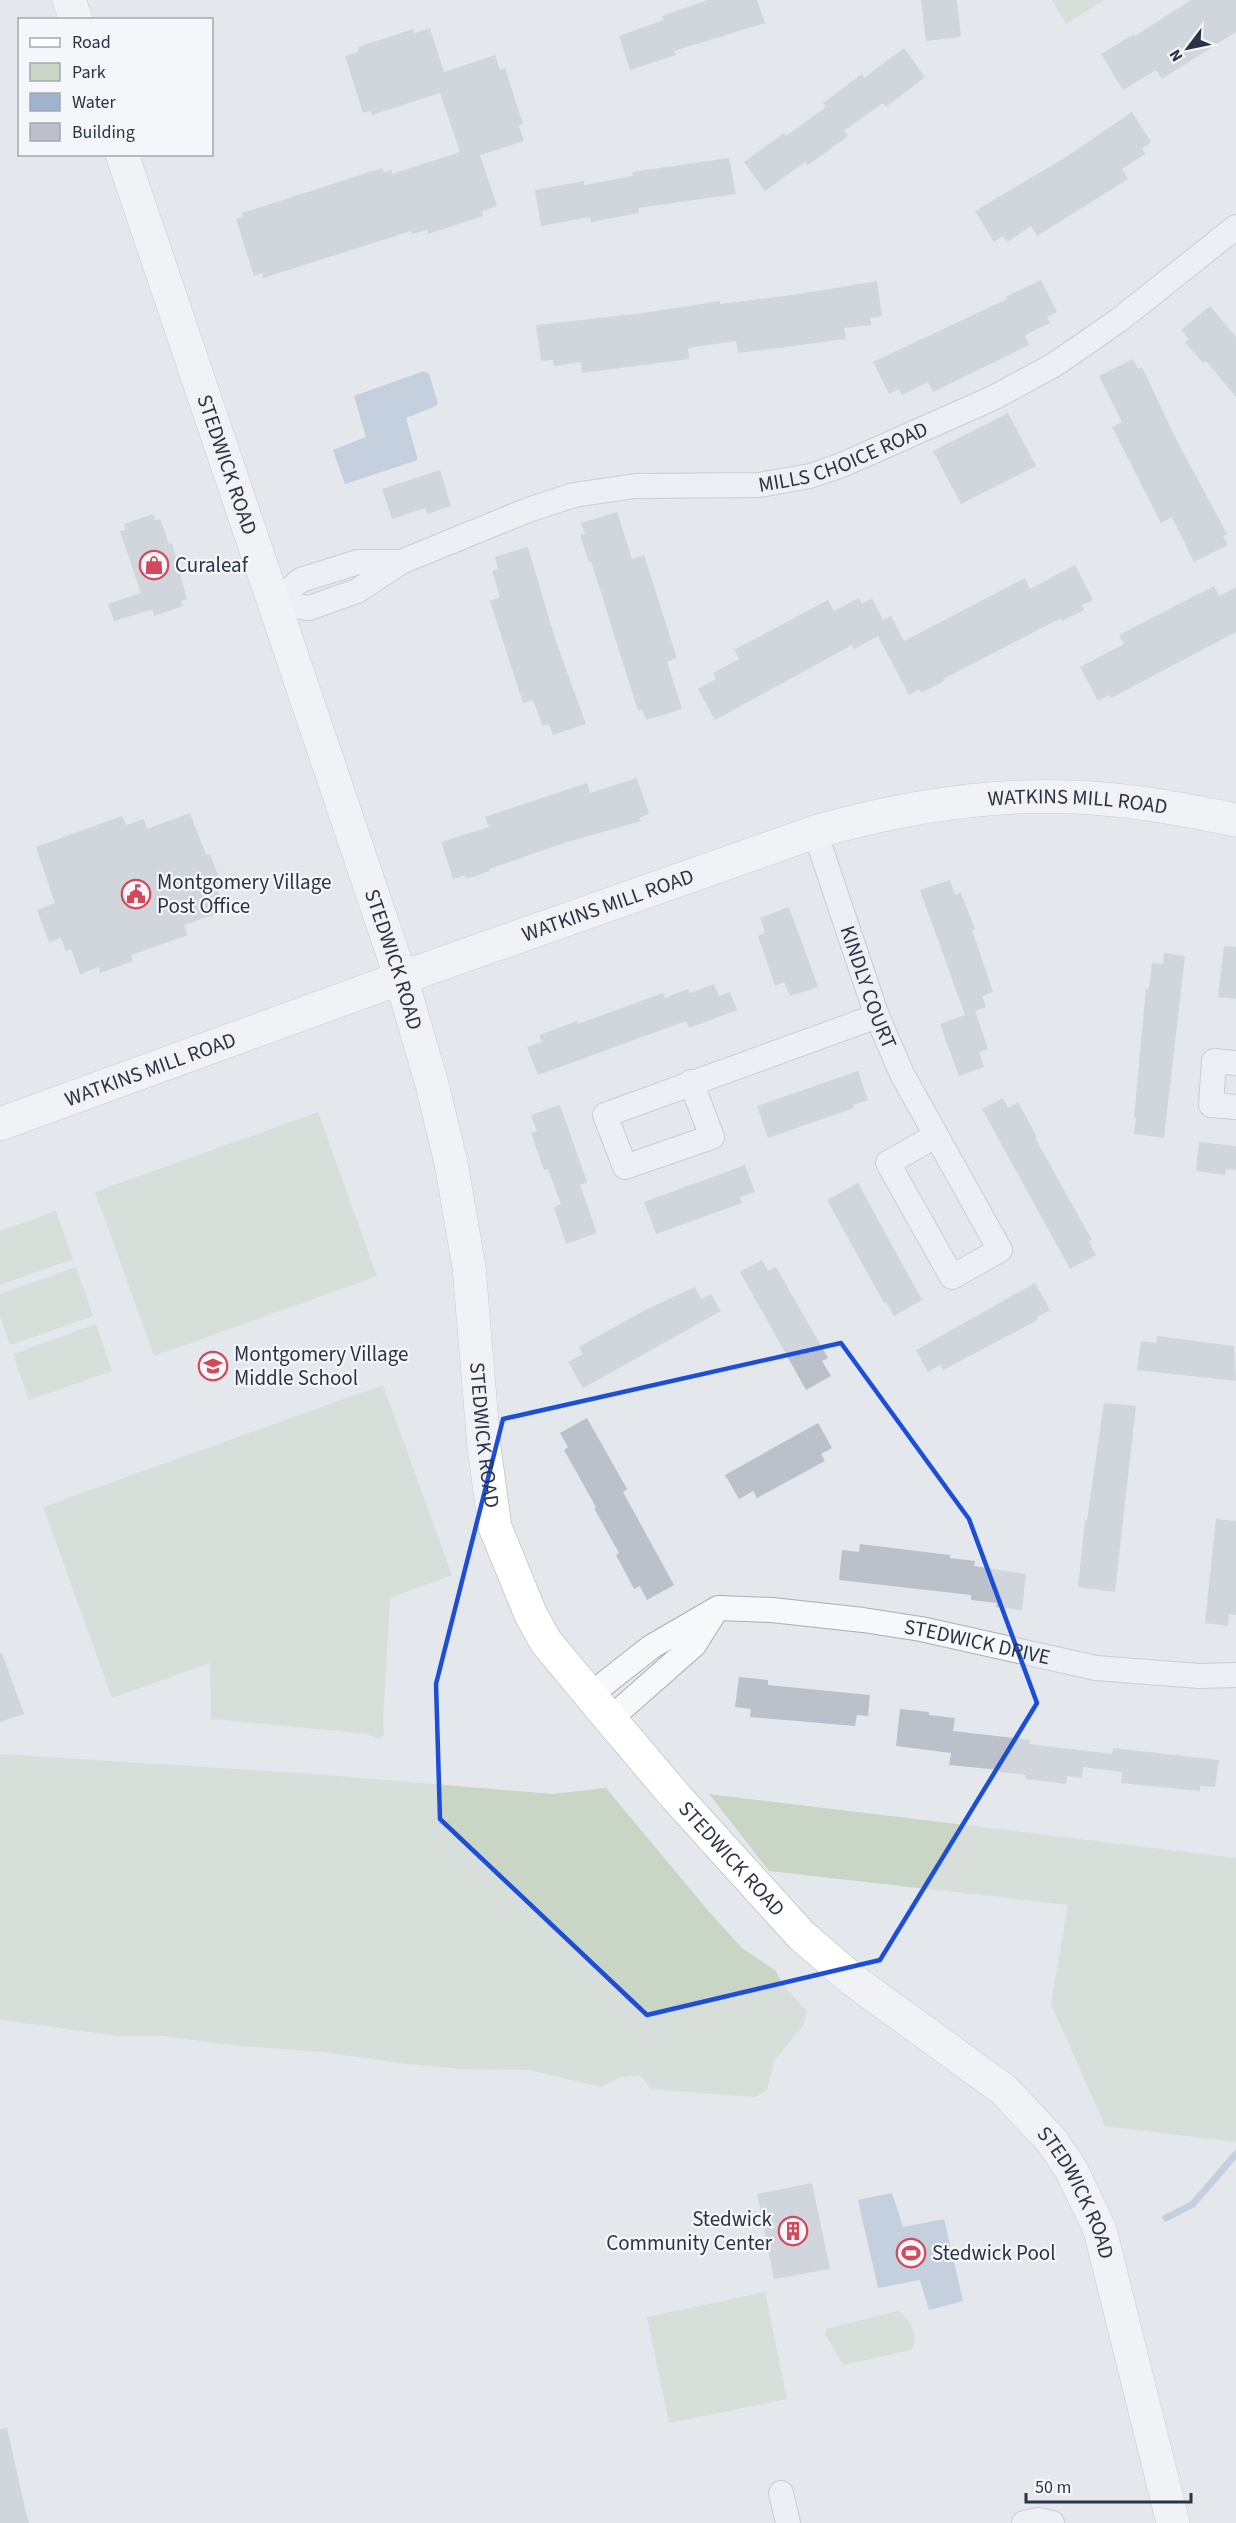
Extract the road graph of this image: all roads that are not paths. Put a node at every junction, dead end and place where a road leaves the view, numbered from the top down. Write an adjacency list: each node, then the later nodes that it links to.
1 (69, 0): 2 (street)
2 (75, 18)
3 (123, 156): 5 (street, STEDWICK ROAD)
4 (1236, 227): 5 (street, MILLS CHOICE ROAD)
5 (273, 603): 8 (street, STEDWICK ROAD)
6 (1236, 820): 7 (street, WATKINS MILL ROAD)
7 (815, 832): 8 (street, WATKINS MILL ROAD); 9 (street, KINDLY COURT)
8 (400, 978): 13 (street, WATKINS MILL ROAD); 16 (street, STEDWICK ROAD)
9 (877, 1016): 11 (street); 14 (street, KINDLY COURT)
10 (1236, 1063): 12 (street)
11 (691, 1082)
12 (1236, 1107)
13 (0, 1124)
14 (935, 1136): 14 (street, KINDLY COURT)
15 (1236, 1675): 16 (street, STEDWICK DRIVE)
16 (600, 1707): 21 (street, STEDWICK ROAD)
17 (781, 2493): 18 (street)
18 (788, 2523)
19 (1024, 2523): 20 (street)
20 (1052, 2523)
21 (1173, 2523)

